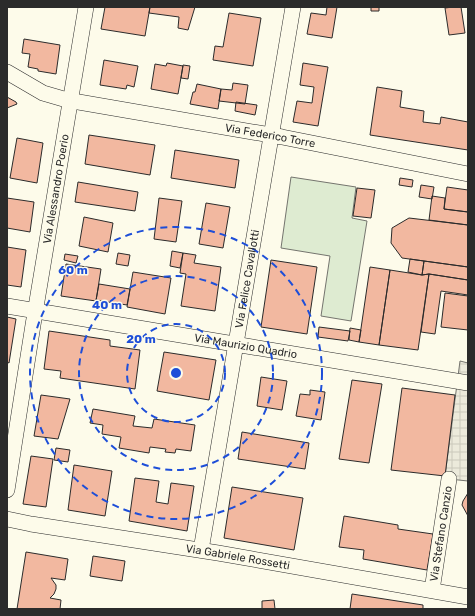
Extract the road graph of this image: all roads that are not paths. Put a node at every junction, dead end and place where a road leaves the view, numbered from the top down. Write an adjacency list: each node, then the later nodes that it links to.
1 (86, 7): 4 (street, Via Alessandro Poerio)
2 (293, 7): 5 (street, Via Felice Cavallotti)
3 (7, 72): 4 (street, Via Federico Torre)
4 (72, 101): 5 (street, Via Federico Torre); 8 (street, Via Alessandro Poerio)
5 (272, 136): 6 (street, Via Federico Torre); 9 (street, Via Felice Cavallotti)
6 (468, 174)
7 (7, 306): 8 (street, Via Maurizio Quadrio)
8 (36, 311): 9 (street, Via Maurizio Quadrio); 12 (street, Via Alessandro Poerio)
9 (236, 343): 10 (street, Via Maurizio Quadrio); 14 (street, Via Felice Cavallotti)
10 (462, 382)
11 (449, 479): 15 (street, Via Stefano Canzio)
12 (7, 490)
13 (7, 519): 14 (street, Via Gabriele Rossetti)
14 (201, 550): 15 (street, Via Gabriele Rossetti)
15 (432, 590): 16 (street, Via Gabriele Rossetti)
16 (468, 597)

